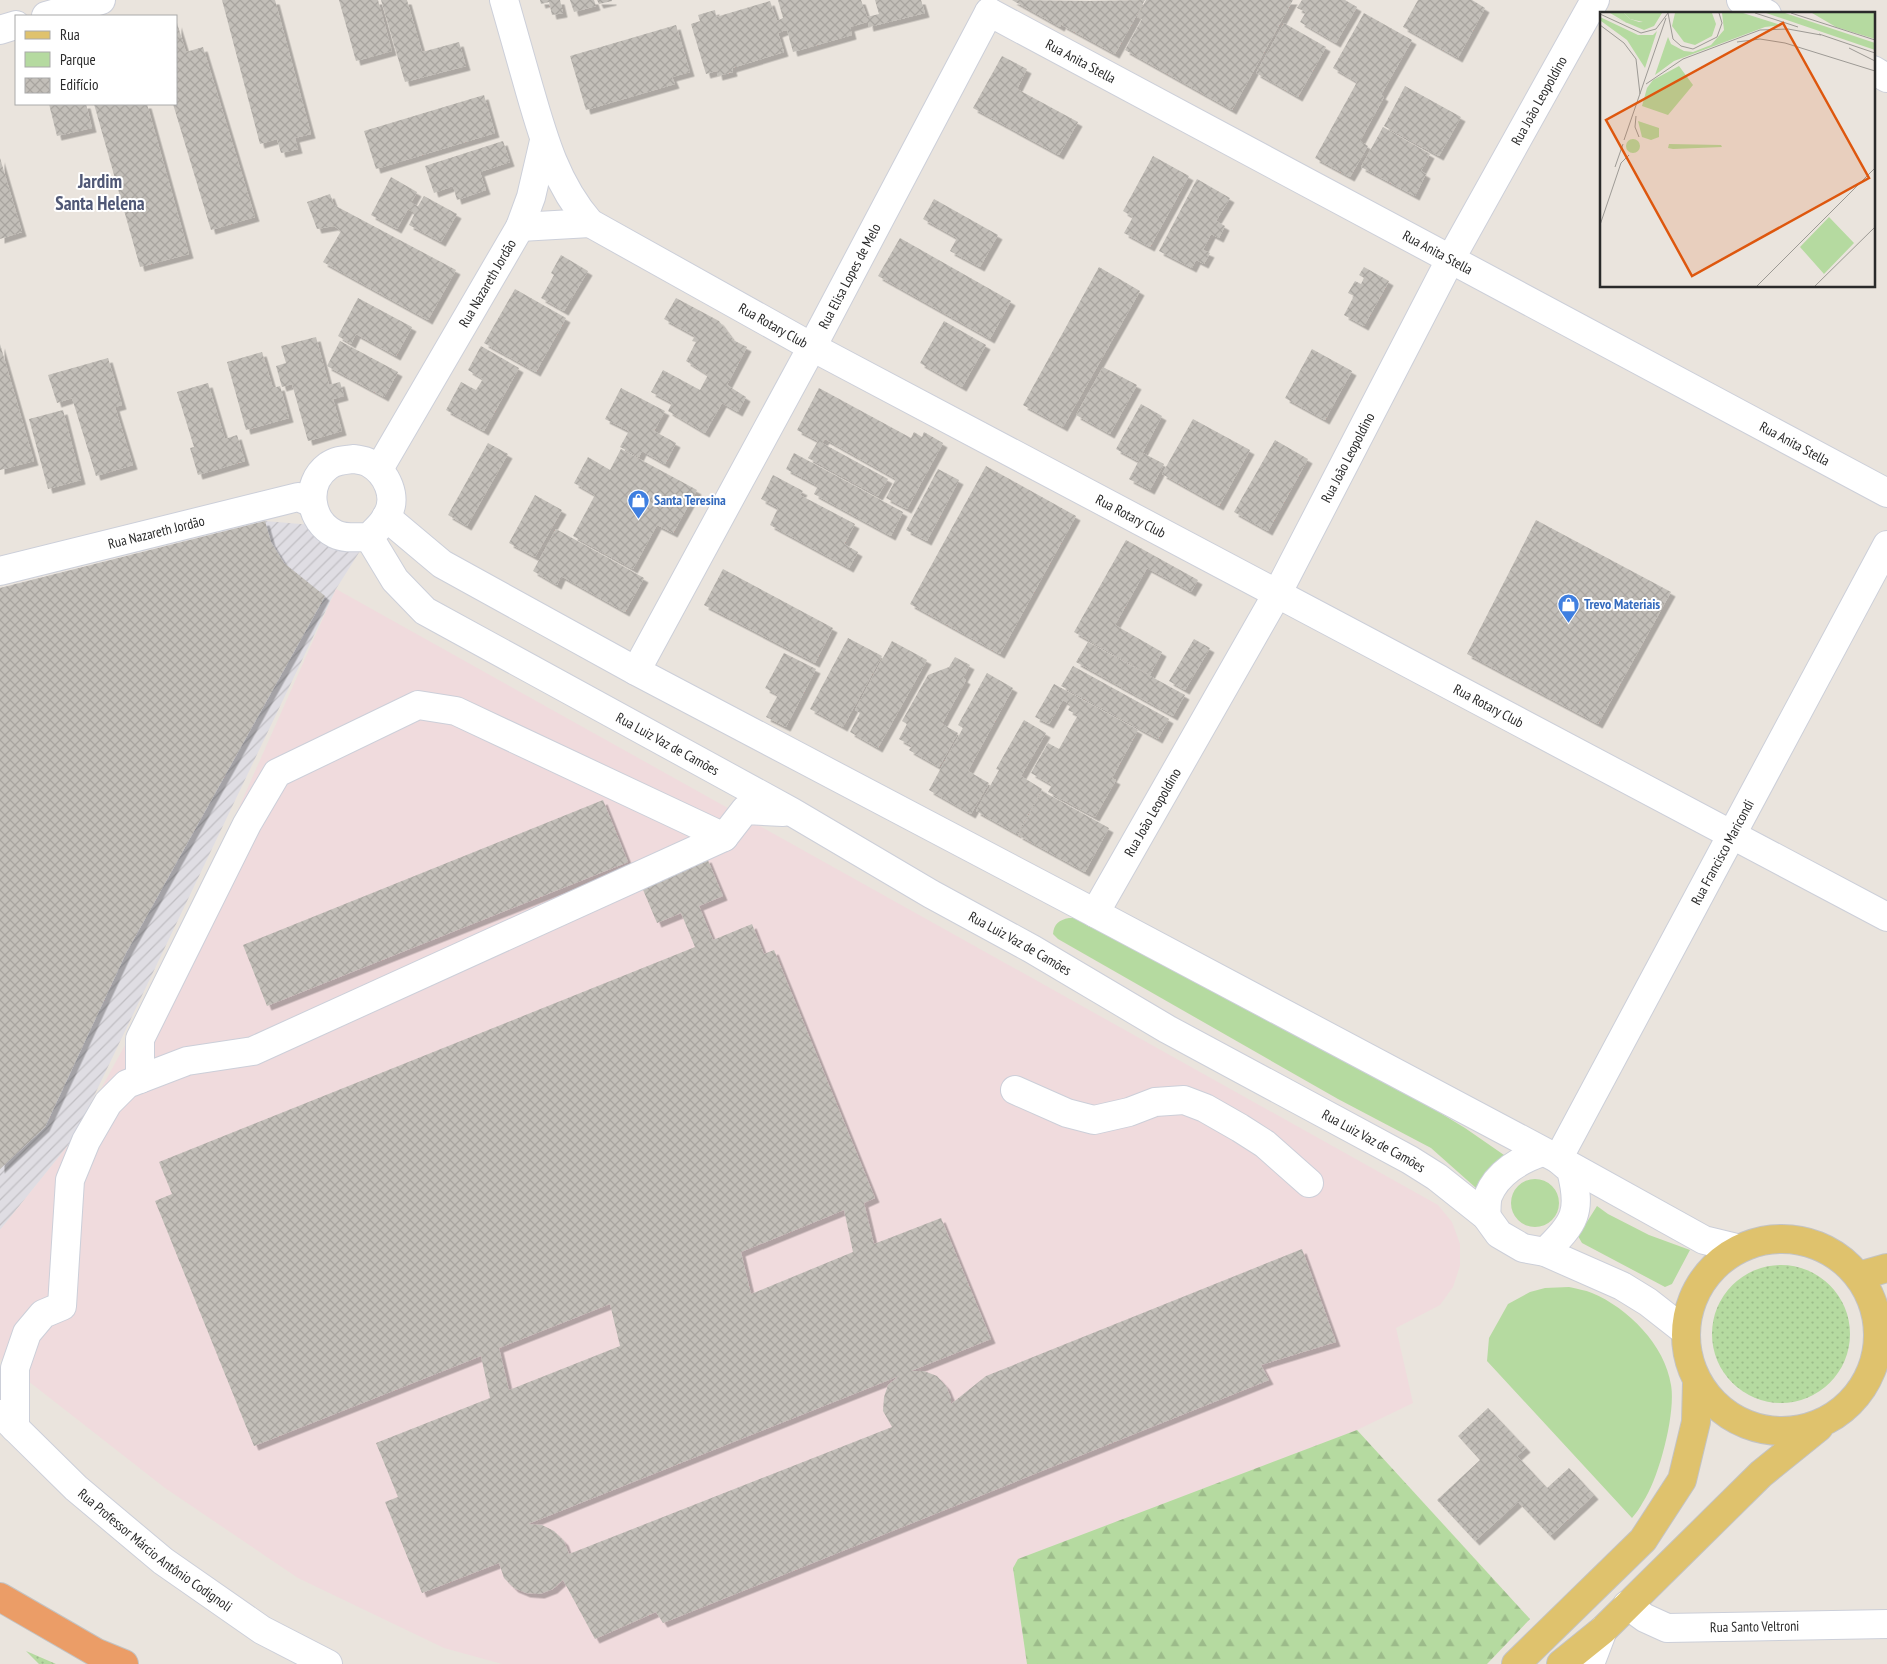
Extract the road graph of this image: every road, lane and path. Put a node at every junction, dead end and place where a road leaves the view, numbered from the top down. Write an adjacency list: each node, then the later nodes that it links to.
1 (101, 0): 7 (street)
2 (504, 0): 12 (street, Rua Rotary Club)
3 (1595, 0): 15 (street, Rua João Leopoldino)
4 (1741, 0): 6 (street)
5 (987, 6): 15 (street, Rua Anita Stella); 16 (street, Rua Elisa Lopes de Melo)
6 (1762, 12)
7 (49, 15)
8 (15, 25): 9 (street)
9 (0, 30)
10 (1874, 71): 11 (street)
11 (1887, 78)
12 (544, 141): 13 (street, Rua Rotary Club); 14 (street, Rua Nazareth Jordão)
13 (590, 223): 14 (street); 16 (street, Rua Rotary Club)
14 (520, 228): 17 (street, Rua Nazareth Jordão)
15 (1450, 260): 18 (street, Rua Anita Stella); 23 (street, Rua João Leopoldino)
16 (812, 347): 23 (street, Rua Rotary Club); 24 (street, Rua Elisa Lopes de Melo)
17 (379, 469): 19 (street); 20 (street)
18 (1887, 493)
19 (312, 503): 20 (street); 22 (street, Rua Nazareth Jordão)
20 (378, 527): 24 (street); 25 (street, Rua Luiz Vaz de Camões)
21 (1887, 545): 26 (street, Rua Francisco Maricondi)
22 (0, 571)
23 (1277, 594): 26 (street, Rua Rotary Club); 28 (street, Rua João Leopoldino)
24 (636, 671): 28 (street)
25 (792, 812): 27 (street); 34 (street, Rua Luiz Vaz de Camões)
26 (1730, 835): 29 (street, Rua Rotary Club); 32 (street, Rua Francisco Maricondi)
27 (724, 837): 30 (street); 30 (street)
28 (1095, 913): 32 (street)
29 (1887, 917)
30 (140, 1079): 43 (street)
31 (1015, 1090): 33 (street)
32 (1550, 1155): 34 (street); 35 (street); 36 (street)
33 (1309, 1183)
34 (1486, 1216): 36 (street, Rua Luiz Vaz de Camões)
35 (1737, 1248): 38 (main road); 39 (main road)
36 (1545, 1252): 39 (street, Rua Luiz Vaz de Camões)
37 (1887, 1268): 38 (main road)
38 (1859, 1276): 42 (main road)
39 (1685, 1331): 41 (main road)
40 (1887, 1366): 42 (main road)
41 (1697, 1382): 44 (main road); 51 (main road)
42 (1855, 1399): 44 (main road)
43 (7, 1421): 50 (street, Rua Professor Márcio Antônio Codignoli)
44 (1826, 1421): 46 (main road)
45 (0, 1597): 49 (highway)
46 (1627, 1605): 47 (street, Rua Santo Veltroni); 48 (main road)
47 (1887, 1624)
48 (1603, 1630): 52 (main road); 53 (street)
49 (124, 1664)
50 (328, 1664)
51 (1516, 1664)
52 (1561, 1664)
53 (1590, 1664)

